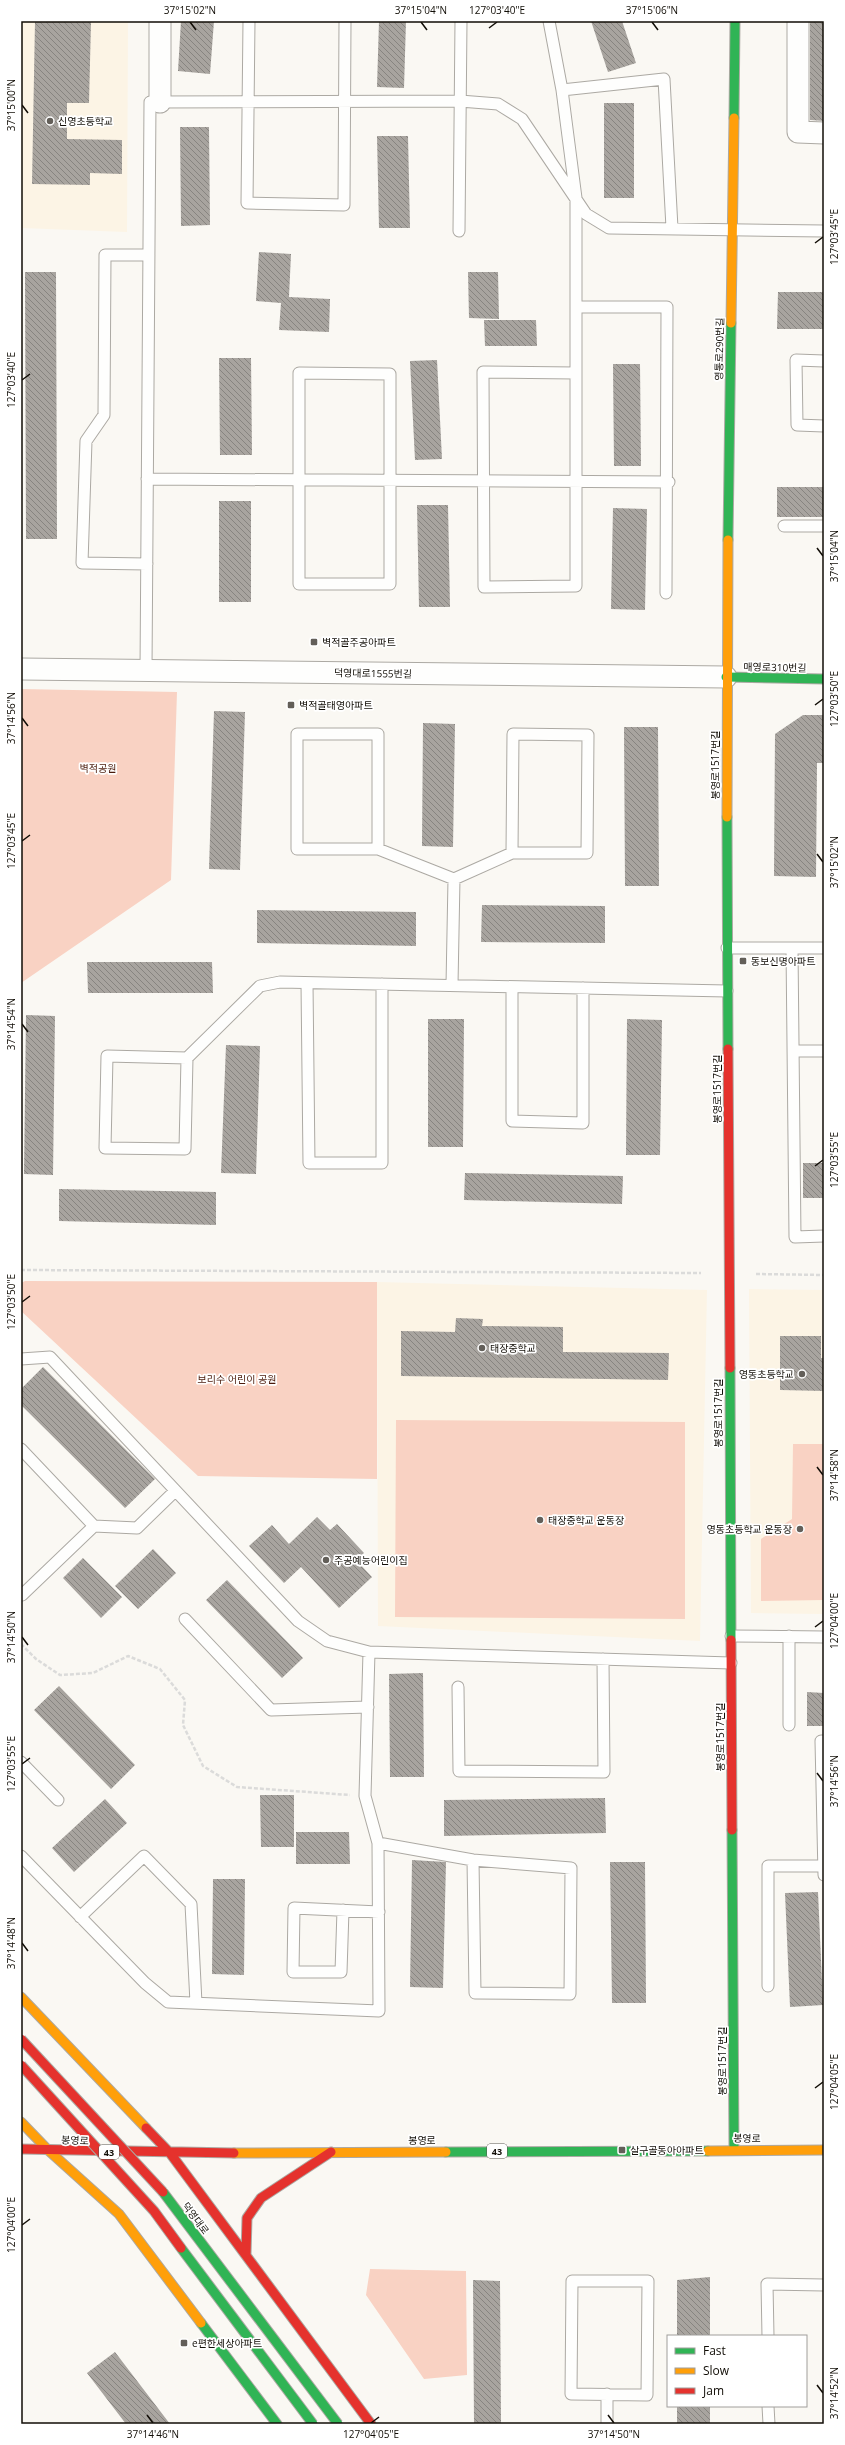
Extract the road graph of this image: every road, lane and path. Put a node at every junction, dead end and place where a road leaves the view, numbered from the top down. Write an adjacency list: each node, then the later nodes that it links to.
1 (160, 21): 11 (street)
2 (249, 21): 12 (lane)
3 (345, 21): 9 (lane)
4 (461, 21): 10 (lane)
5 (549, 21): 8 (lane)
6 (735, 21): 16 (main road, 영통로290번길)
7 (798, 21): 13 (street)
8 (562, 90): 14 (lane); 15 (lane)
9 (343, 101): 10 (lane); 12 (lane); 12 (lane)
10 (460, 101): 14 (lane); 17 (lane)
11 (160, 102): 12 (lane); 19 (lane)
12 (247, 102)
13 (824, 133)
14 (576, 198): 15 (lane); 20 (lane)
15 (672, 228): 16 (lane)
16 (732, 229): 18 (lane); 36 (main road, 영통로290번길)
17 (459, 231)
18 (824, 231)
19 (149, 255): 24 (lane); 32 (lane)
20 (576, 307): 22 (lane); 28 (lane)
21 (824, 361): 23 (lane)
22 (575, 373): 27 (lane); 29 (lane)
23 (824, 426)
24 (147, 479): 25 (lane); 32 (lane)
25 (300, 480): 26 (lane); 26 (lane); 26 (lane)
26 (389, 480): 27 (lane)
27 (483, 481): 29 (lane); 29 (lane)
28 (668, 481): 29 (lane); 33 (lane)
29 (575, 482)
30 (784, 526): 31 (lane)
31 (824, 526)
32 (147, 564): 35 (lane)
33 (666, 593)
34 (21, 669): 35 (street, 덕영대로1555번길)
35 (146, 670): 36 (street, 덕영대로1555번길)
36 (726, 677): 37 (main road, 매영로310번길); 41 (main road, 봉영로1517번길)
37 (824, 679)
38 (378, 849): 38 (lane); 40 (lane)
39 (512, 852): 39 (lane); 40 (lane)
40 (454, 879): 46 (lane)
41 (727, 948): 42 (lane); 49 (main road, 봉영로1517번길)
42 (792, 948): 43 (lane); 50 (lane)
43 (824, 948)
44 (307, 983): 45 (lane); 45 (lane); 52 (lane)
45 (382, 984): 46 (lane)
46 (452, 986): 47 (lane)
47 (512, 987): 48 (lane); 48 (lane)
48 (583, 988): 49 (lane)
49 (728, 991): 64 (main road, 봉영로1517번길)
50 (793, 1051): 51 (lane); 53 (lane)
51 (824, 1051)
52 (187, 1058): 52 (lane)
53 (824, 1236)
54 (21, 1270): 55 (path)
55 (701, 1273)
56 (756, 1274): 57 (path)
57 (824, 1275)
58 (21, 1359): 60 (lane)
59 (21, 1449): 61 (lane)
60 (175, 1491): 61 (lane); 68 (lane)
61 (94, 1526): 62 (lane)
62 (21, 1593)
63 (184, 1619): 72 (lane)
64 (730, 1636): 65 (lane); 70 (main road, 봉영로1517번길)
65 (789, 1636): 66 (lane); 73 (lane)
66 (824, 1637)
67 (21, 1644): 76 (path)
68 (369, 1652): 69 (lane); 72 (lane)
69 (603, 1659): 70 (lane); 71 (lane)
70 (731, 1663): 93 (main road, 봉영로1517번길)
71 (458, 1687)
72 (368, 1707): 76 (lane)
73 (789, 1725)
74 (824, 1741): 81 (lane)
75 (21, 1762): 77 (lane)
76 (365, 1796): 78 (lane)
77 (58, 1800)
78 (378, 1843): 80 (lane); 84 (lane)
79 (21, 1856): 85 (lane)
80 (473, 1860): 80 (lane)
81 (824, 1866): 82 (lane); 86 (lane)
82 (824, 1875)
83 (343, 1910): 83 (lane); 84 (lane)
84 (379, 1912): 88 (lane)
85 (80, 1917): 88 (lane); 88 (lane)
86 (768, 1986)
87 (21, 1997): 97 (main road)
88 (196, 2003)
89 (21, 2039): 105 (main road, 덕영대로, bridge)
90 (21, 2065): 104 (main road, bridge)
91 (21, 2122): 94 (main road)
92 (21, 2149): 94 (main road, 봉영로 / 43)
93 (734, 2149): 95 (main road, 봉영로 / 43); 96 (main road, 봉영로 / 43)
94 (48, 2150): 97 (main road, 봉영로 / 43); 103 (main road)
95 (824, 2150)
96 (331, 2152): 97 (main road, 봉영로 / 43); 98 (main road)
97 (170, 2153): 98 (main road)
98 (246, 2255): 106 (main road)
99 (824, 2285): 100 (lane)
100 (768, 2335)
101 (607, 2394): 101 (lane); 107 (lane)
102 (768, 2407): 108 (lane)
103 (277, 2424)
104 (313, 2424)
105 (338, 2424)
106 (371, 2424)
107 (607, 2424)
108 (768, 2424)

